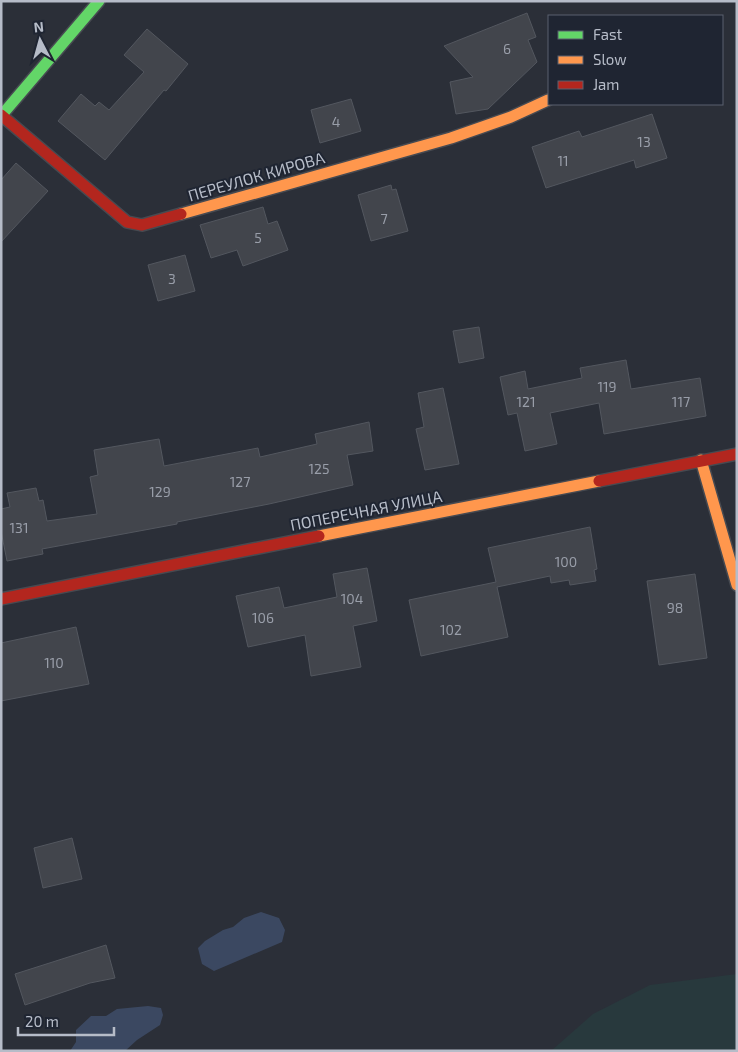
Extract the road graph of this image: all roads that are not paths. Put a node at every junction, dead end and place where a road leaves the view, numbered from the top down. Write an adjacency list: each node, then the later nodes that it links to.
1 (99, 1): 3 (street)
2 (548, 100): 3 (street, ПЕРЕУЛОК КИРОВА)
3 (1, 116)
4 (737, 454): 5 (street, ПОПЕРЕЧНАЯ УЛИЦА)
5 (701, 460): 6 (street); 7 (street, ПОПЕРЕЧНАЯ УЛИЦА)
6 (737, 585)
7 (1, 600)

